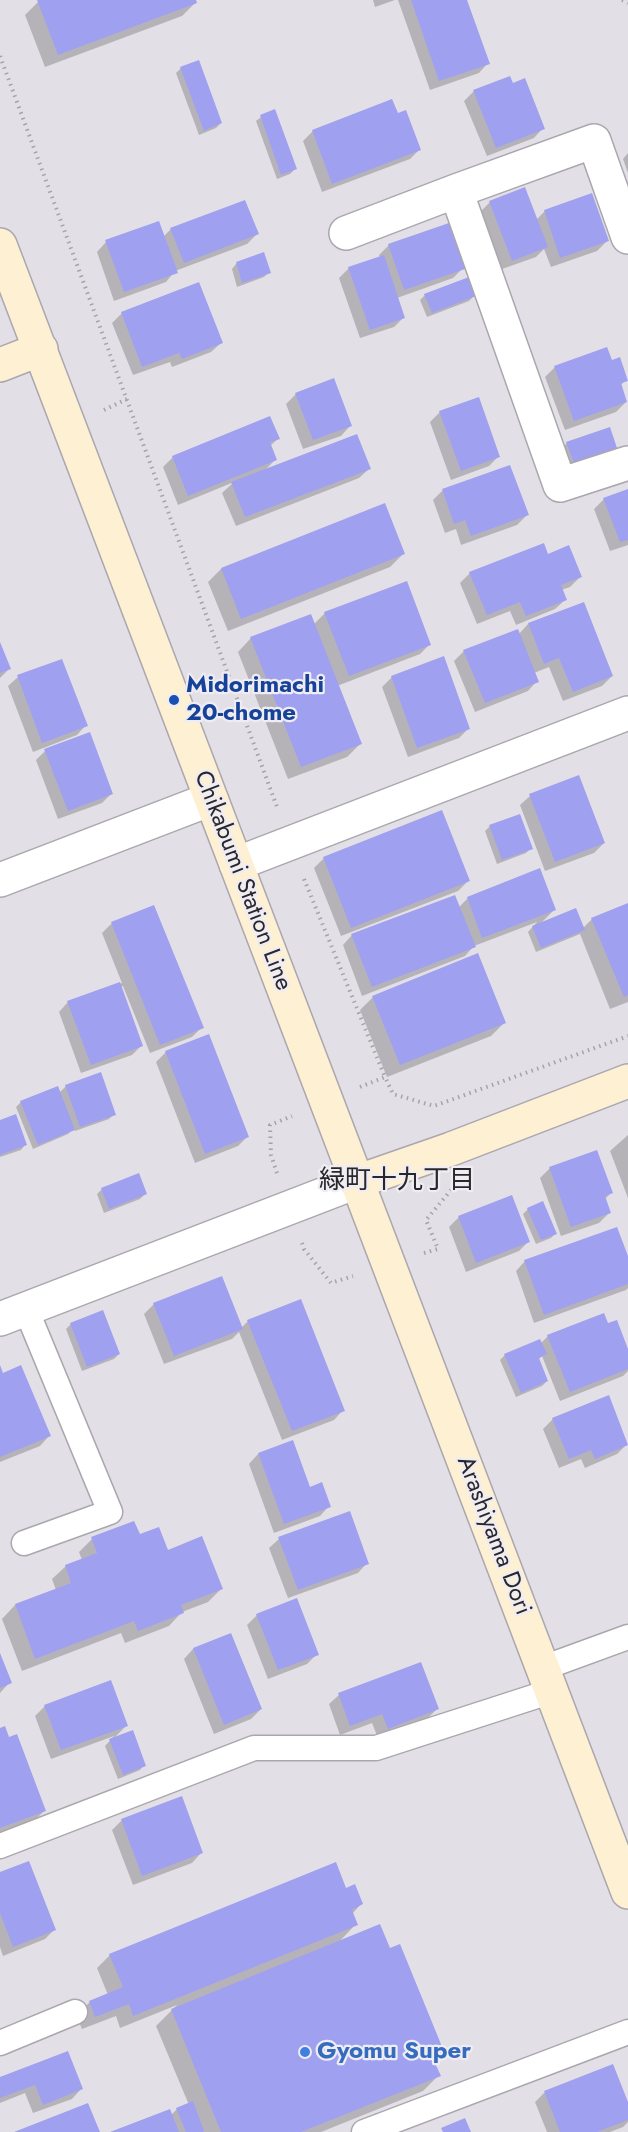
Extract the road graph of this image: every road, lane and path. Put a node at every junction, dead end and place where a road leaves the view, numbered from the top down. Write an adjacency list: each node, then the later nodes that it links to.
1 (622, 0): 2 (path)
2 (628, 3)
3 (0, 56): 13 (path)
4 (456, 191): 5 (street); 6 (street); 10 (street)
5 (346, 233)
6 (628, 237)
7 (0, 244): 8 (main road, Chikabumi Station Line)
8 (41, 349): 9 (main road); 12 (main road, Chikabumi Station Line)
9 (0, 365)
10 (628, 463)
11 (628, 713): 13 (street)
12 (211, 799): 14 (main road, Chikabumi Station Line); 15 (street)
13 (289, 842): 14 (street); 17 (path)
14 (236, 864): 20 (main road, Chikabumi Station Line)
15 (0, 880)
16 (628, 1036): 19 (path)
17 (385, 1077)
18 (628, 1081): 20 (main road)
19 (434, 1106)
20 (356, 1182): 21 (street); 24 (main road, Arashiyama Dori)
21 (13, 1314): 22 (lane)
22 (24, 1543)
23 (628, 1637): 24 (lane)
24 (547, 1679): 25 (lane); 26 (main road, Arashiyama Dori)
25 (0, 1846)
26 (628, 1892)
27 (75, 2012): 29 (lane)
28 (628, 2032): 30 (lane)
29 (0, 2043)
30 (364, 2132)

